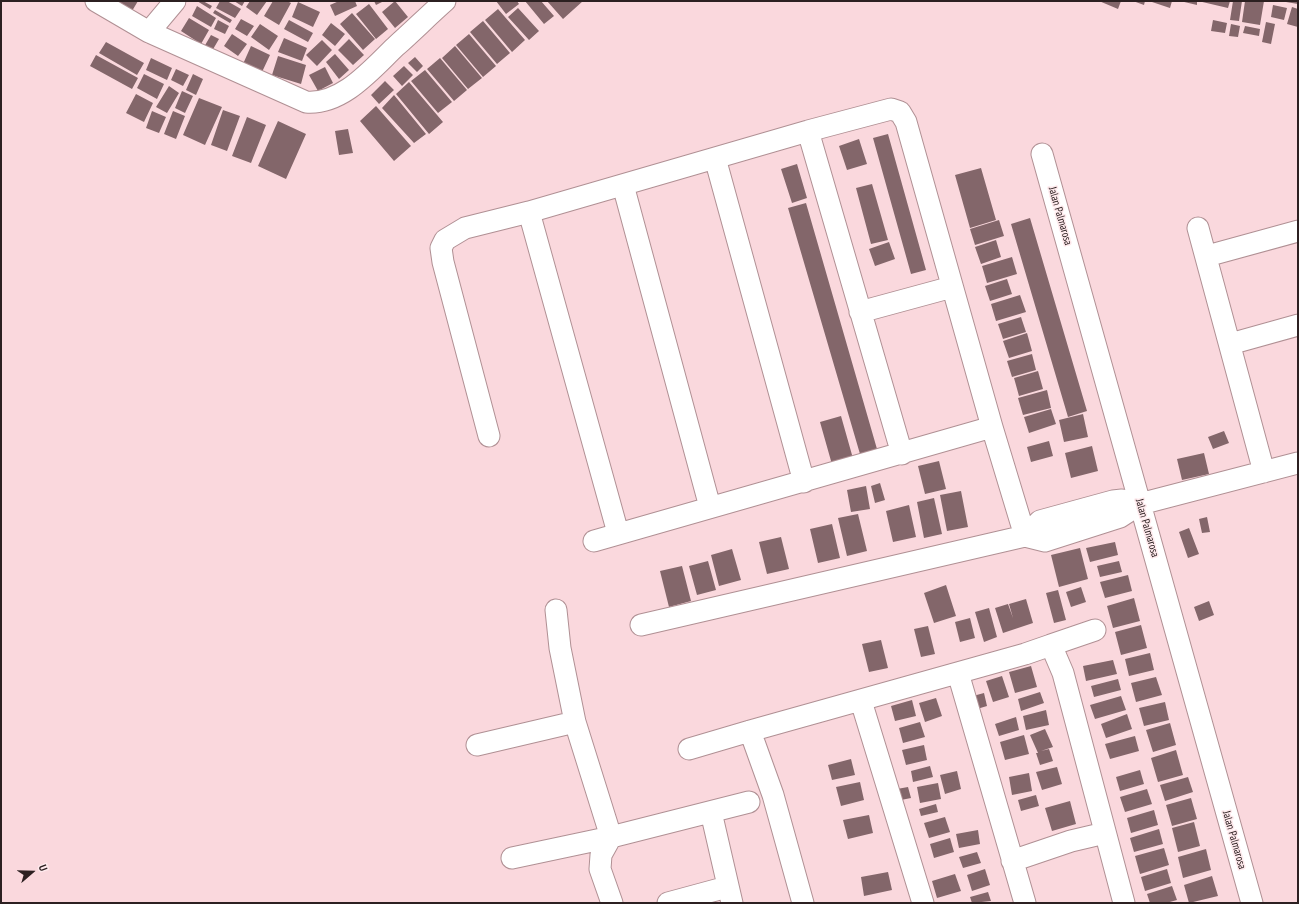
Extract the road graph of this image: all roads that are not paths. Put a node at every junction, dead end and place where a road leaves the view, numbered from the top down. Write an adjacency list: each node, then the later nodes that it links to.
1 (96, 1): 4 (street)
2 (175, 1): 4 (street)
3 (445, 1): 4 (street)
4 (148, 32)
5 (808, 131): 7 (street); 13 (street); 14 (street)
6 (1042, 154): 23 (street, Jalan Palmarosa)
7 (715, 158): 8 (street); 22 (street)
8 (623, 185): 9 (street); 24 (street)
9 (529, 212): 18 (street); 25 (street)
10 (1198, 228): 12 (street)
11 (1298, 231): 12 (street)
12 (1207, 256): 16 (street)
13 (952, 287): 14 (street); 17 (street)
14 (860, 312): 19 (street)
15 (1298, 325): 16 (street)
16 (1230, 344): 21 (street)
17 (992, 427): 19 (street); 26 (street)
18 (489, 436)
19 (902, 454): 22 (street)
20 (1298, 464): 21 (street)
21 (1264, 472): 23 (street)
22 (804, 482): 24 (street)
23 (1140, 504): 26 (street); 51 (street, Jalan Palmarosa)
24 (710, 507): 25 (street)
25 (618, 533): 27 (street)
26 (1025, 536): 29 (street)
27 (594, 540)
28 (556, 610): 34 (street)
29 (641, 624)
30 (1096, 630): 31 (street)
31 (1051, 645): 32 (street); 40 (street)
32 (958, 673): 33 (street); 43 (street)
33 (861, 701): 35 (street); 48 (street)
34 (575, 722): 36 (street); 41 (street)
35 (750, 730): 37 (street); 47 (street)
36 (477, 745)
37 (689, 749)
38 (750, 802): 39 (street)
39 (711, 812): 41 (street); 44 (street)
40 (1105, 833): 43 (street); 50 (street)
41 (611, 837): 42 (street); 45 (street)
42 (512, 858)
43 (1012, 861): 49 (street)
44 (730, 895): 46 (street)
45 (612, 903)
46 (668, 903)
47 (803, 903)
48 (923, 903)
49 (1025, 903)
50 (1124, 903)
51 (1252, 903)

